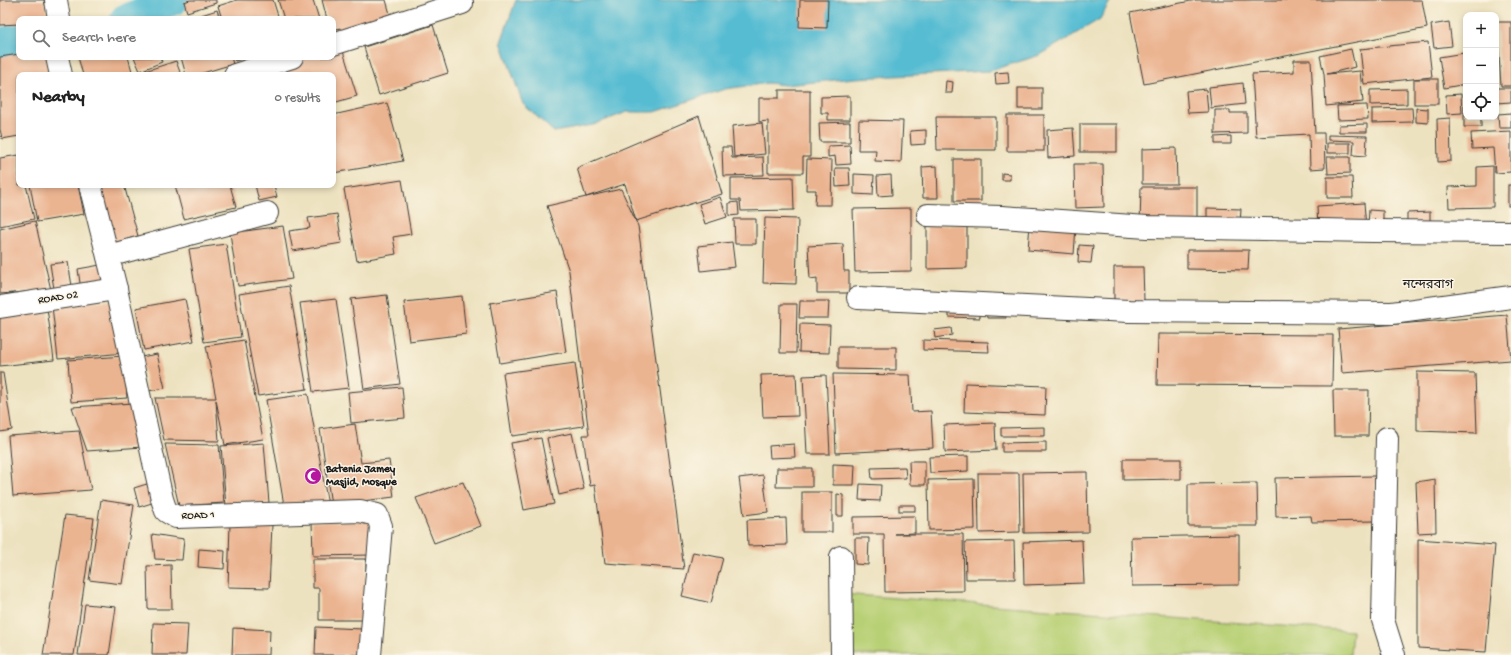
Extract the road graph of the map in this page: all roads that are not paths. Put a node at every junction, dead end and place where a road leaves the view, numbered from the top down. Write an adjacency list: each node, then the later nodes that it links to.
1 (56, 0): 3 (street)
2 (462, 3): 4 (street)
3 (59, 16)
4 (336, 43)
5 (58, 60): 7 (street)
6 (282, 60): 8 (street)
7 (60, 72)
8 (244, 72)
9 (91, 188): 13 (street, ROAD 1)
10 (267, 213): 13 (street)
11 (928, 216): 12 (street)
12 (1511, 232)
13 (108, 256): 14 (street, ROAD 1)
14 (116, 289): 17 (street, ROAD 02); 20 (street, ROAD 1)
15 (1511, 297): 16 (street)
16 (858, 298)
17 (0, 307)
18 (1387, 438): 22 (street)
19 (840, 557): 21 (street)
20 (370, 655)
21 (842, 655)
22 (1394, 655)

